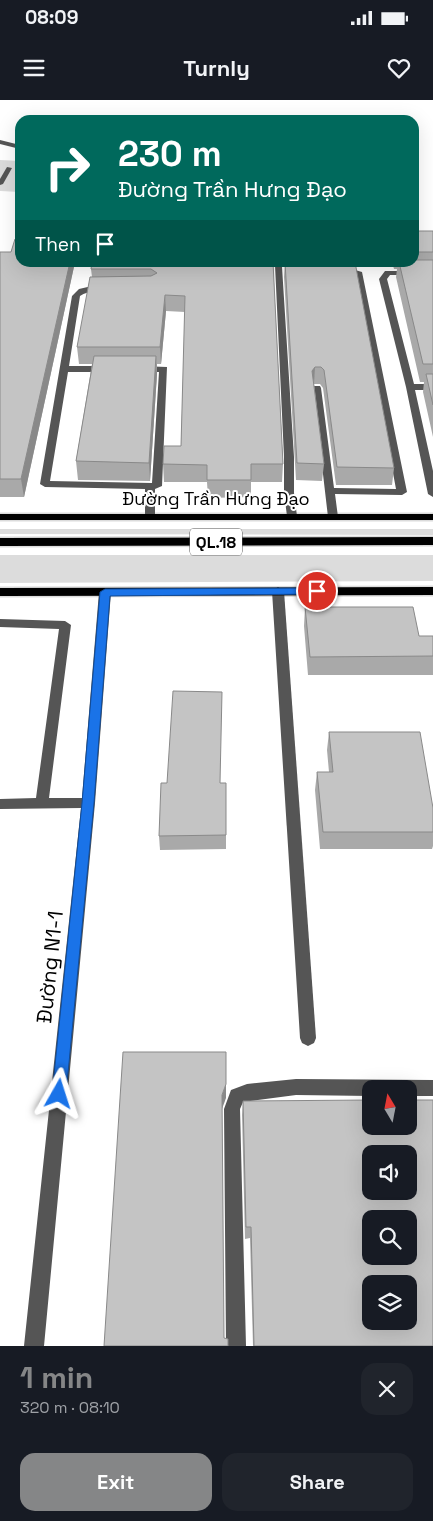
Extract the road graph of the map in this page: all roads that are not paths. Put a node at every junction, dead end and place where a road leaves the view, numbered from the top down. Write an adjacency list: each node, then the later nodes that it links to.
1 (0, 142): 2 (street)
2 (15, 146)
3 (9, 168): 4 (street)
4 (2, 175): 5 (street)
5 (2, 183)
6 (279, 267): 19 (street)
7 (347, 268): 18 (street)
8 (433, 272): 13 (street)
9 (110, 289): 10 (street)
10 (66, 369): 11 (street); 16 (street)
11 (115, 369)
12 (134, 369): 16 (street)
13 (410, 387): 14 (street); 17 (street)
14 (433, 387)
15 (317, 388): 18 (street)
16 (150, 486): 21 (street)
17 (432, 488)
18 (330, 491): 22 (street)
19 (292, 516): 21 (main road, Đường Trần Hưng Đạo); 22 (main road, Đường Trần Hưng Đạo)
20 (0, 517): 21 (main road, Đường Trần Hưng Đạo)
21 (150, 517)
22 (333, 517): 23 (main road, Đường Trần Hưng Đạo)
23 (433, 517)
24 (433, 541): 25 (highway, QL.18)
25 (0, 542)
26 (278, 591): 27 (main road); 29 (main road); 34 (street)
27 (433, 591)
28 (0, 592): 29 (main road)
29 (105, 592): 31 (street, Đường N1-1)
30 (0, 623): 33 (street)
31 (88, 803): 33 (street); 36 (street, Đường N1-1)
32 (0, 804): 33 (street)
33 (42, 804)
34 (308, 1038)
35 (433, 1088): 37 (street)
36 (34, 1346)
37 (236, 1346)

